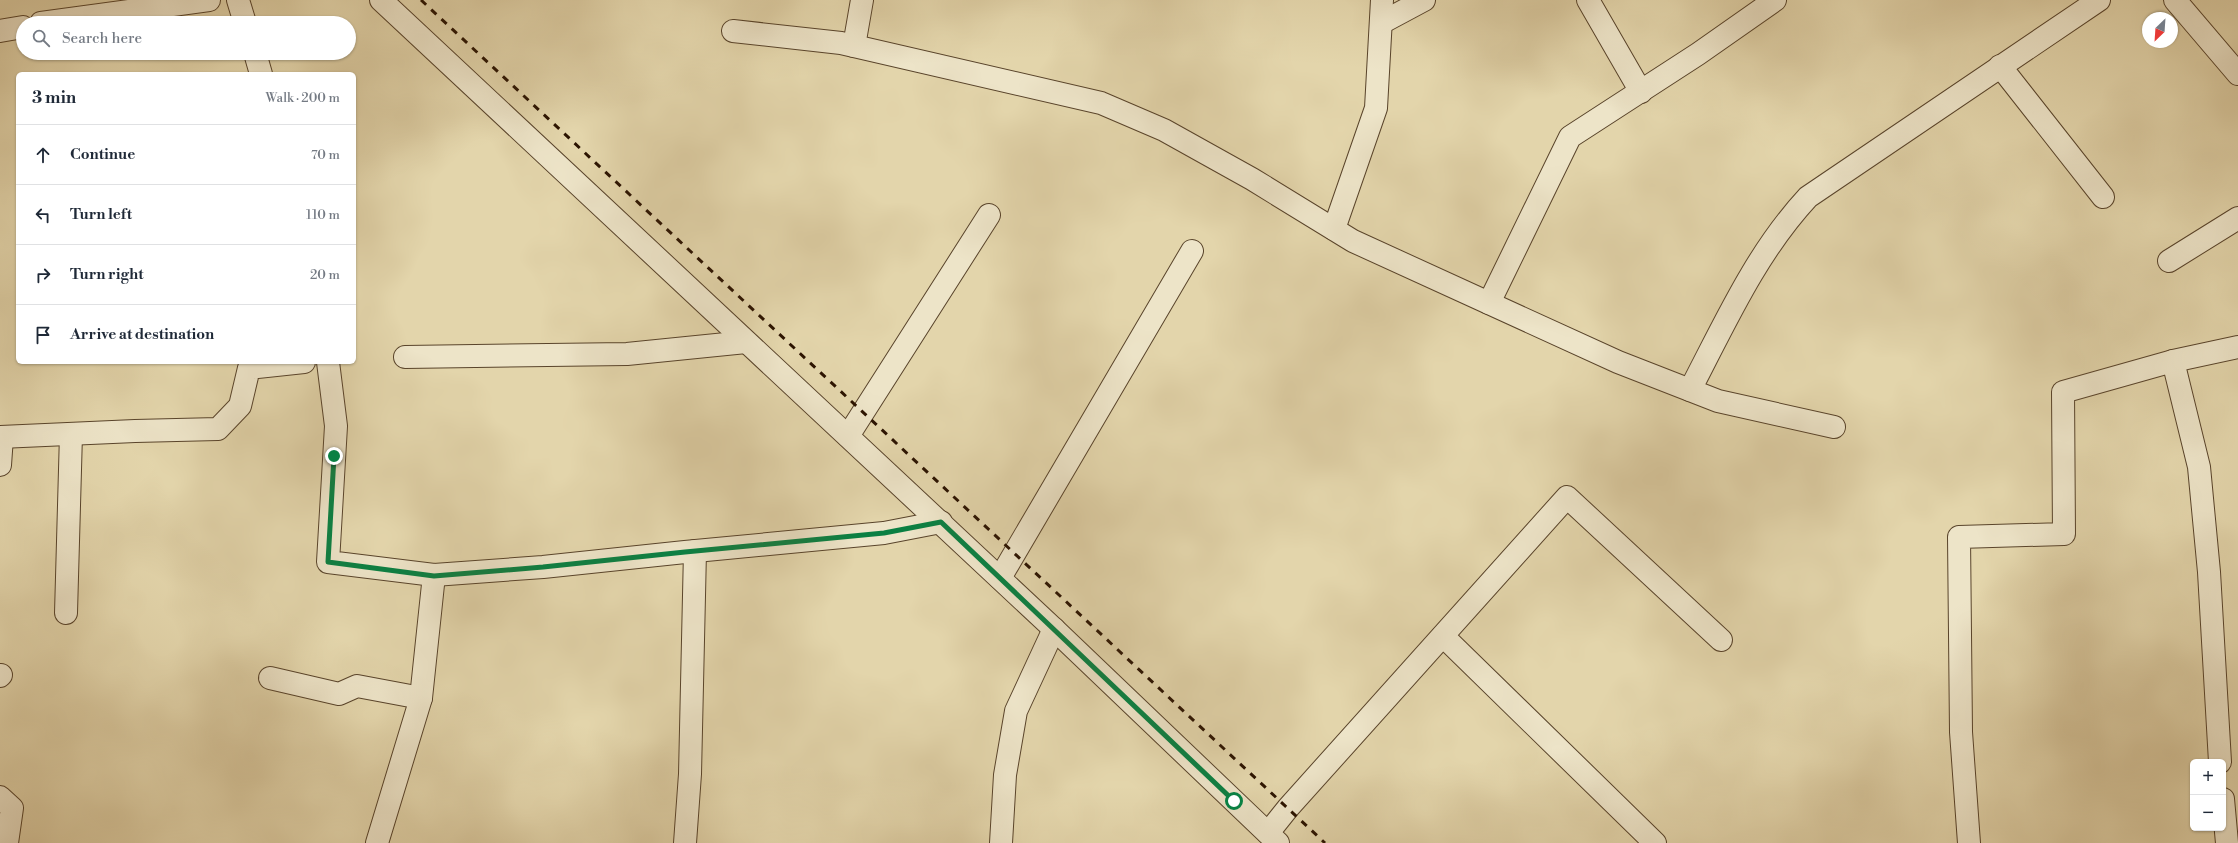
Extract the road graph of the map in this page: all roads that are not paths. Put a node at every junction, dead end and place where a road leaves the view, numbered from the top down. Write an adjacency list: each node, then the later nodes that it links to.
1 (209, 0): 11 (street)
2 (238, 0): 12 (street)
3 (381, 0): 30 (street)
4 (862, 0): 17 (street)
5 (1382, 0): 13 (street)
6 (1424, 0): 13 (street)
7 (1588, 0): 22 (street)
8 (1775, 0): 22 (street)
9 (2099, 0): 19 (street)
10 (2175, 0): 21 (street)
11 (92, 16)
12 (243, 16)
13 (1381, 23): 26 (street)
14 (16, 28): 15 (street)
15 (0, 31)
16 (733, 32): 17 (street)
17 (854, 46): 26 (street)
18 (257, 60): 20 (street)
19 (2000, 66): 23 (street); 36 (street)
20 (260, 72)
21 (2238, 74)
22 (1641, 92): 29 (street)
23 (2102, 197)
24 (989, 215): 39 (street)
25 (2238, 218): 28 (street)
26 (1334, 229): 29 (street)
27 (1192, 251): 45 (street)
28 (2169, 261)
29 (1488, 303): 36 (street)
30 (746, 342): 32 (street); 39 (street)
31 (2238, 347): 33 (street)
32 (405, 357)
33 (2173, 361): 52 (street); 63 (street)
34 (286, 364): 38 (street)
35 (328, 364): 44 (street)
36 (1690, 390): 37 (street)
37 (1834, 427)
38 (71, 434): 40 (street); 46 (street)
39 (848, 436): 42 (street)
40 (1, 437): 41 (street)
41 (0, 465)
42 (941, 522): 43 (street); 45 (street)
43 (695, 551): 44 (street); 60 (street)
44 (434, 576): 51 (street)
45 (1000, 578): 47 (street)
46 (66, 613)
47 (1054, 629): 57 (street); 61 (street)
48 (1443, 636): 49 (street); 57 (street); 62 (street)
49 (1721, 640)
50 (270, 678): 51 (street)
51 (421, 698): 59 (street)
52 (2220, 759)
53 (2238, 764): 54 (street)
54 (2226, 766)
55 (0, 797): 58 (street)
56 (2225, 831): 64 (street)
57 (1273, 838)
58 (7, 843)
59 (377, 843)
60 (685, 843)
61 (1001, 843)
62 (1655, 843)
63 (1968, 843)
64 (2226, 843)

